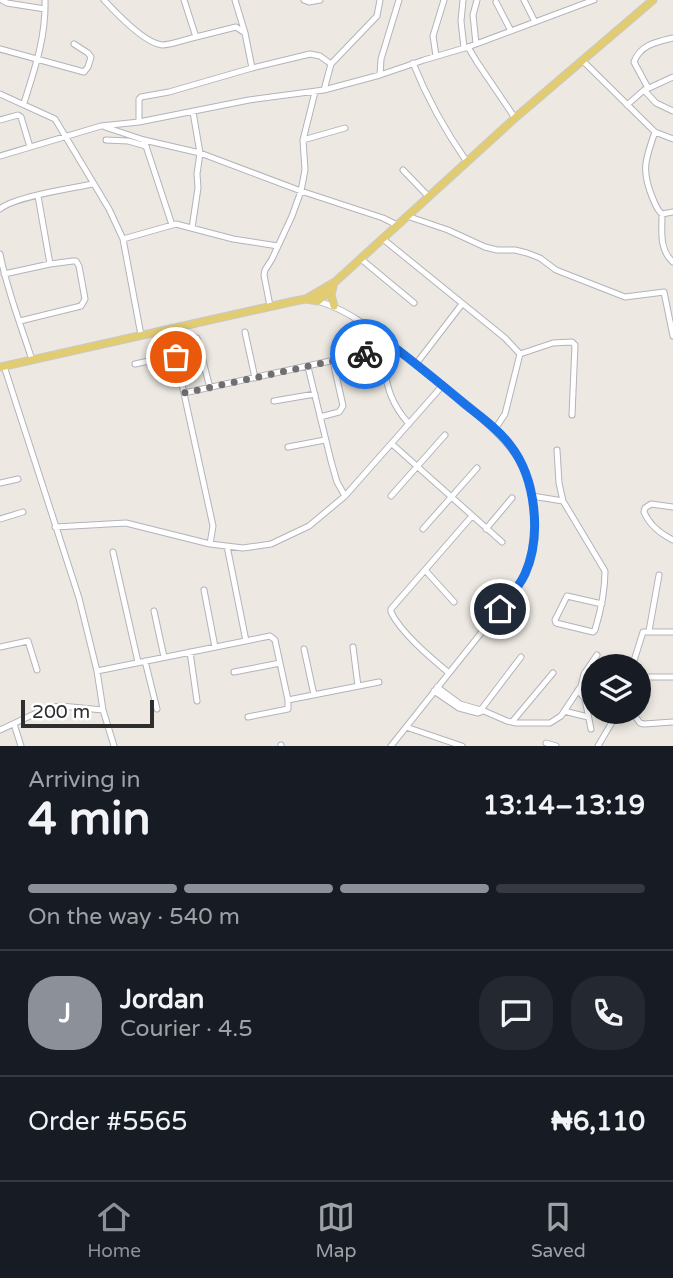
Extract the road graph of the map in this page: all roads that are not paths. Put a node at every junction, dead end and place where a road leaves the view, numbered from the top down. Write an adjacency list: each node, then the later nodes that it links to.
1 (2, 0): 19 (street)
2 (45, 0): 19 (street)
3 (104, 0): 25 (street)
4 (184, 0): 25 (street)
5 (235, 0): 20 (street)
6 (304, 0): 7 (street)
7 (320, 0)
8 (380, 0): 35 (street)
9 (399, 0): 37 (street)
10 (444, 0): 31 (street)
11 (464, 0): 29 (street)
12 (477, 0): 28 (street)
13 (524, 0): 21 (street)
14 (572, 0): 18 (street)
15 (594, 0): 18 (street)
16 (653, 0): 33 (main road)
17 (496, 2): 23 (street)
18 (575, 7): 21 (street)
19 (45, 9): 32 (street)
20 (240, 15): 22 (street); 24 (street)
21 (535, 22): 23 (street)
22 (236, 27): 24 (street); 25 (street)
23 (511, 31): 28 (street)
24 (245, 33): 36 (street)
25 (196, 37)
26 (673, 38): 39 (street)
27 (74, 44): 32 (street)
28 (476, 44): 29 (street)
29 (466, 47): 31 (street); 47 (street)
30 (0, 48): 32 (street)
31 (436, 56): 34 (street)
32 (38, 60): 43 (street)
33 (582, 60): 44 (street); 47 (main road)
34 (414, 63): 37 (street); 61 (street)
35 (331, 64): 36 (street); 40 (street)
36 (252, 68): 49 (street)
37 (380, 75): 40 (street)
38 (673, 77): 39 (street)
39 (646, 89): 44 (street); 45 (street)
40 (324, 90): 41 (street)
41 (315, 92): 46 (street); 55 (street)
42 (0, 94): 43 (street)
43 (23, 103): 53 (street)
44 (627, 105): 52 (street)
45 (673, 111)
46 (193, 112): 49 (street); 59 (street)
47 (515, 118): 61 (main road)
48 (0, 120): 58 (street)
49 (139, 122): 50 (street)
50 (101, 126): 53 (street); 57 (street)
51 (345, 128): 55 (street)
52 (655, 132): 54 (street); 69 (street)
53 (66, 138): 58 (street); 63 (street)
54 (673, 139)
55 (303, 140): 64 (street)
56 (106, 141): 57 (street)
57 (145, 143): 59 (street); 71 (street)
58 (30, 147): 60 (street)
59 (200, 153): 64 (street); 73 (street)
60 (0, 156)
61 (467, 162): 66 (main road)
62 (403, 170): 66 (street)
63 (93, 184): 65 (street); 74 (street)
64 (301, 191): 72 (street); 76 (street)
65 (38, 196): 67 (street); 80 (street)
66 (429, 197): 70 (main road)
67 (0, 209)
68 (673, 212): 69 (street)
69 (662, 214): 79 (street)
70 (407, 216): 72 (main road); 91 (street)
71 (172, 225): 73 (street); 74 (street)
72 (397, 225): 75 (main road)
73 (192, 228): 76 (street)
74 (123, 239): 90 (street)
75 (383, 239): 78 (main road); 85 (street)
76 (278, 246): 86 (street)
77 (0, 254): 81 (street)
78 (361, 259): 82 (main road); 84 (street)
79 (673, 261)
80 (50, 264): 81 (street); 88 (street)
81 (4, 274): 88 (street)
82 (334, 286): 83 (main road); 87 (main road)
83 (318, 297): 86 (main road); 87 (street)
84 (414, 303)
85 (462, 304): 95 (street); 99 (street)
86 (270, 306): 90 (main road)
87 (334, 306): 93 (street)
88 (20, 321): 96 (street)
89 (245, 332): 102 (street)
90 (141, 335): 96 (main road)
91 (673, 336)
92 (197, 338): 104 (street)
93 (394, 347): 94 (street); 99 (street)
94 (380, 351): 97 (street); 110 (street)
95 (520, 354): 108 (street); 111 (street)
96 (32, 360): 100 (main road)
97 (333, 361): 101 (street); 109 (street)
98 (135, 363): 105 (street)
99 (416, 364): 103 (street)
100 (2, 367): 131 (street)
101 (308, 367): 102 (street); 106 (street)
102 (255, 378): 104 (street)
103 (443, 386): 110 (street); 111 (street)
104 (211, 388): 105 (street)
105 (184, 393): 136 (street)
106 (314, 394): 107 (street); 109 (street)
107 (274, 401)
108 (572, 415)
109 (320, 418): 113 (street)
110 (409, 424): 114 (street)
111 (495, 429): 123 (street)
112 (445, 435): 117 (street)
113 (326, 440): 115 (street); 121 (street)
114 (392, 444): 117 (street); 121 (street)
115 (288, 447)
116 (557, 450): 126 (street)
117 (417, 467): 122 (street); 124 (street)
118 (477, 468): 124 (street)
119 (18, 479): 120 (street)
120 (0, 483)
121 (345, 496): 137 (street)
122 (391, 496)
123 (532, 496): 126 (street); 161 (street)
124 (451, 497): 129 (street); 132 (street)
125 (512, 498): 133 (street)
126 (563, 501): 143 (street)
127 (673, 507): 134 (street)
128 (23, 512): 130 (street)
129 (472, 516): 133 (street); 139 (street)
130 (0, 519)
131 (55, 527): 136 (street); 159 (street)
132 (423, 529)
133 (486, 529): 135 (street)
134 (673, 540)
135 (502, 542)
136 (210, 544): 137 (street)
137 (227, 546): 147 (street)
138 (113, 552): 156 (street)
139 (425, 570): 142 (street); 161 (street)
140 (659, 575): 145 (street)
141 (204, 590): 149 (street)
142 (454, 602)
143 (602, 604): 143 (street)
144 (154, 611): 154 (street)
145 (649, 631): 146 (street); 153 (street)
146 (673, 632)
147 (246, 641): 149 (street); 157 (street)
148 (0, 647): 158 (street)
149 (215, 647): 152 (street)
150 (353, 647): 167 (street)
151 (304, 649): 171 (street)
152 (190, 652): 154 (street); 173 (street)
153 (636, 654)
154 (164, 657): 156 (street)
155 (521, 657): 176 (street)
156 (142, 662): 159 (street); 174 (street)
157 (280, 663): 160 (street); 172 (street)
158 (37, 670)
159 (97, 671): 175 (street)
160 (234, 672)
161 (449, 673): 168 (street)
162 (553, 673): 180 (street)
163 (651, 677): 164 (street)
164 (673, 677)
165 (379, 682): 167 (street)
166 (581, 686): 169 (street)
167 (358, 687): 171 (street)
168 (436, 689): 176 (street); 186 (street)
169 (578, 690): 170 (street); 177 (street)
170 (581, 694)
171 (314, 695): 172 (street)
172 (288, 700): 179 (street)
173 (197, 701)
174 (157, 709)
175 (103, 710): 182 (street); 191 (street)
176 (481, 711): 180 (street)
177 (564, 711): 178 (street); 180 (street)
178 (581, 715)
179 (248, 717)
180 (512, 722)
181 (673, 722): 185 (street)
182 (13, 724): 188 (street); 190 (street)
183 (590, 724): 187 (street)
184 (611, 724): 195 (street)
185 (651, 724)
186 (406, 727): 192 (street); 193 (street)
187 (591, 729)
188 (0, 730)
189 (546, 743): 194 (street)
190 (21, 746)
191 (114, 746)
192 (391, 746)
193 (462, 746)
194 (556, 746)
195 (598, 746)

